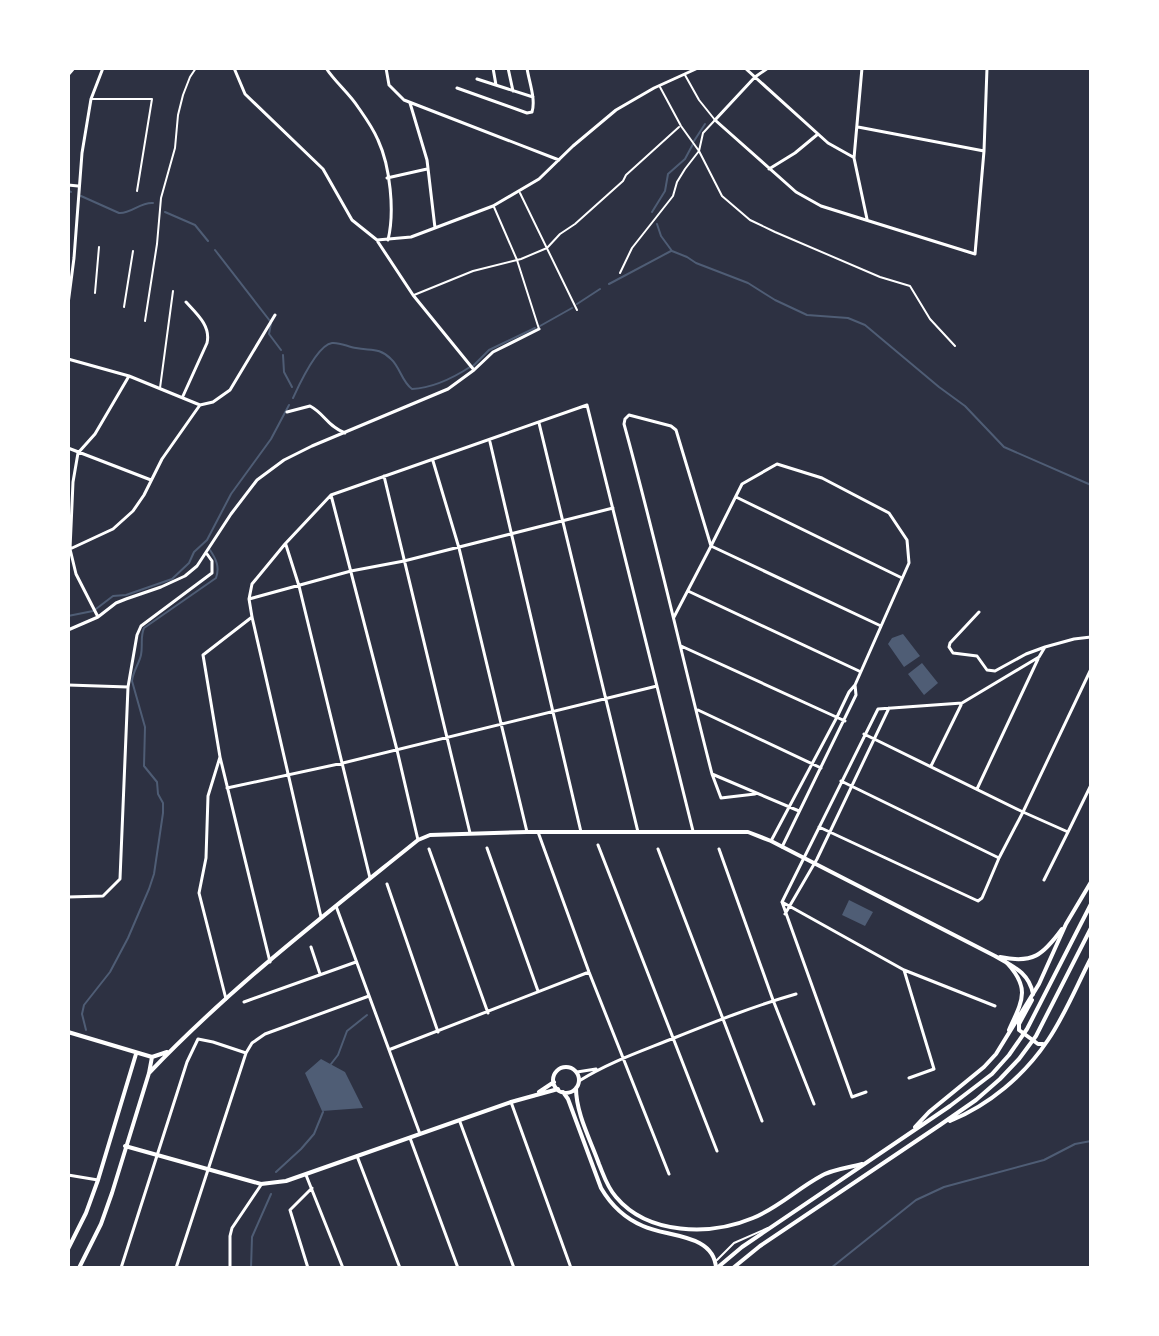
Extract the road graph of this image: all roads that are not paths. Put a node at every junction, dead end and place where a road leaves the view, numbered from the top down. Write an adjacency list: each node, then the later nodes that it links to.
1 (74, 68): 16 (street)
2 (103, 68): 24 (street)
3 (196, 68): 59 (lane)
4 (234, 68): 44 (street)
5 (326, 68): 36 (street)
6 (386, 68): 25 (street)
7 (493, 68): 19 (street)
8 (508, 68): 22 (street)
9 (527, 68): 23 (street)
10 (698, 68): 15 (street)
11 (745, 68): 17 (street)
12 (768, 68): 17 (street)
13 (862, 68): 28 (street)
14 (987, 68): 31 (street)
15 (684, 74): 20 (street); 26 (lane)
16 (68, 75)
17 (755, 77): 26 (street); 29 (street)
18 (477, 79): 19 (street)
19 (496, 85): 22 (street)
20 (659, 85): 27 (lane); 33 (street)
21 (457, 88): 23 (street)
22 (513, 91): 23 (street)
23 (533, 97)
24 (91, 99): 38 (street); 39 (lane)
25 (410, 103): 33 (street); 34 (street)
26 (715, 120): 30 (lane); 35 (street)
27 (681, 126): 30 (lane); 47 (lane)
28 (857, 127): 31 (street); 32 (street)
29 (818, 134): 32 (street); 35 (street)
30 (699, 151): 50 (lane); 61 (lane)
31 (984, 151): 42 (street)
32 (854, 158): 42 (street)
33 (559, 160): 40 (street)
34 (428, 169): 36 (street); 43 (street)
35 (769, 169): 42 (street)
36 (387, 178): 45 (street)
37 (68, 185): 38 (street)
38 (78, 186): 55 (street)
39 (137, 191)
40 (520, 192): 41 (street); 47 (lane)
41 (493, 206): 43 (street); 49 (lane)
42 (867, 219)
43 (435, 228): 45 (street)
44 (377, 240): 45 (street); 53 (street)
45 (388, 240)
46 (99, 247): 52 (lane)
47 (547, 248): 49 (lane); 57 (lane)
48 (133, 251): 56 (lane)
49 (517, 260): 53 (lane); 60 (lane)
50 (620, 273)
51 (173, 291): 65 (lane)
52 (95, 293)
53 (413, 295): 63 (street)
54 (186, 302): 66 (street)
55 (68, 304)
56 (124, 307)
57 (577, 310)
58 (275, 315): 67 (street)
59 (145, 321)
60 (539, 329): 63 (street)
61 (955, 346)
62 (68, 359): 64 (street)
63 (474, 370): 70 (street)
64 (129, 376): 65 (street); 73 (street)
65 (160, 388): 66 (street)
66 (183, 396): 67 (street)
67 (200, 405): 76 (street)
68 (287, 412): 70 (street)
69 (539, 422): 71 (street); 79 (street); 80 (street)
70 (345, 433): 86 (street)
71 (490, 440): 74 (street); 81 (street)
72 (68, 448): 73 (street)
73 (78, 453): 76 (street); 85 (street)
74 (433, 461): 75 (street); 84 (street)
75 (384, 476): 77 (street); 87 (street)
76 (151, 480): 85 (street)
77 (331, 495): 82 (street); 88 (street)
78 (736, 497): 83 (street); 89 (street); 89 (street)
79 (613, 508): 80 (street); 107 (street)
80 (563, 522): 81 (street); 109 (street)
81 (512, 535): 84 (street); 113 (street)
82 (285, 544): 90 (street); 92 (street)
83 (711, 546): 91 (street); 96 (street); 97 (street)
84 (459, 548): 87 (street); 116 (street)
85 (70, 549): 94 (street)
86 (206, 552): 94 (street); 108 (street)
87 (404, 561): 88 (street); 118 (street)
88 (351, 571): 90 (street); 120 (street)
89 (902, 578): 97 (street)
90 (299, 586): 92 (street); 122 (street)
91 (688, 591): 96 (street); 104 (street)
92 (249, 599): 95 (street)
93 (979, 612): 101 (street)
94 (98, 617): 98 (street)
95 (252, 617): 121 (street); 127 (street)
96 (674, 617): 100 (street)
97 (881, 626): 104 (street)
98 (68, 630)
99 (1091, 637): 101 (street)
100 (680, 645): 112 (street); 114 (street)
101 (1045, 647): 102 (street)
102 (1039, 657): 110 (street); 132 (street)
103 (1091, 669): 136 (street)
104 (861, 671): 106 (street)
105 (68, 685): 108 (street)
106 (855, 685): 114 (street); 115 (street)
107 (657, 686): 109 (street); 138 (street)
108 (128, 687): 161 (street)
109 (606, 699): 113 (street); 142 (street)
110 (962, 703): 111 (street); 124 (street)
111 (889, 708): 117 (street); 119 (street)
112 (696, 709): 123 (street); 126 (street)
113 (553, 712): 116 (street); 141 (street)
114 (837, 717): 115 (street); 123 (street)
115 (845, 721): 125 (street)
116 (502, 724): 118 (street); 139 (street)
117 (864, 734): 119 (street); 128 (street)
118 (448, 738): 120 (street); 145 (street)
119 (875, 739): 124 (street); 129 (street)
120 (397, 750): 122 (street); 146 (street)
121 (220, 757): 131 (street); 184 (street)
122 (343, 763): 127 (street); 157 (street)
123 (812, 764): 125 (street); 134 (street)
124 (931, 766): 132 (street)
125 (821, 768): 135 (street)
126 (712, 774): 133 (street); 133 (street)
127 (289, 775): 131 (street); 168 (street)
128 (841, 781): 129 (street); 137 (street)
129 (852, 785): 143 (street); 155 (street)
130 (1091, 785): 144 (street)
131 (227, 788): 174 (street)
132 (977, 789): 136 (street)
133 (758, 793): 134 (street)
134 (789, 806): 135 (street); 147 (street)
135 (799, 811): 149 (street)
136 (1023, 812): 144 (street); 155 (street)
137 (819, 827): 143 (street); 154 (street)
138 (693, 831): 142 (street); 147 (street)
139 (527, 832): 140 (street); 145 (street)
140 (538, 832): 141 (street); 178 (street)
141 (581, 832): 142 (street)
142 (638, 832)
143 (829, 832): 155 (street); 156 (street)
144 (1068, 832): 158 (street)
145 (470, 833): 146 (street)
146 (418, 840): 157 (street)
147 (771, 841): 149 (street)
148 (598, 845): 193 (street)
149 (782, 847): 154 (street)
150 (487, 848): 180 (street)
151 (429, 849): 188 (street)
152 (658, 849): 189 (street)
153 (719, 849): 185 (street)
154 (803, 858): 156 (street); 162 (street)
155 (999, 858)
156 (814, 864): 165 (street); 172 (street)
157 (370, 878): 164 (street)
158 (1044, 880)
159 (1091, 882): 166 (street)
160 (387, 884): 191 (street)
161 (68, 897)
162 (782, 902): 165 (street); 167 (street)
163 (1091, 904): 166 (street); 192 (street)
164 (336, 906): 168 (street); 175 (street)
165 (791, 907): 167 (street); 177 (street)
166 (1073, 911): 169 (street)
167 (785, 914): 211 (street)
168 (321, 917): 174 (street)
169 (1066, 924): 172 (street); 182 (street)
170 (1091, 928): 194 (street)
171 (311, 947): 179 (street)
172 (995, 956): 176 (street)
173 (1091, 958): 195 (street)
174 (270, 962): 184 (street)
175 (356, 962): 179 (street); 183 (street)
176 (1007, 963): 182 (street); 196 (street)
177 (904, 970): 187 (street); 206 (street)
178 (589, 972): 180 (street); 202 (street)
179 (321, 975): 186 (street)
180 (539, 993): 188 (street)
181 (796, 994): 185 (street)
182 (1033, 994): 192 (street); 196 (street)
183 (369, 996): 198 (street); 199 (street)
184 (226, 999): 197 (street)
185 (773, 1000): 189 (street); 214 (street)
186 (244, 1002)
187 (995, 1006)
188 (488, 1013): 191 (street)
189 (724, 1019): 193 (street); 216 (street)
190 (68, 1032): 200 (street)
191 (438, 1032): 198 (street)
192 (1024, 1035): 194 (street); 219 (street)
193 (673, 1039): 202 (street); 222 (street)
194 (1033, 1041): 195 (street); 217 (street)
195 (1048, 1041): 217 (street)
196 (1004, 1043): 219 (street)
197 (173, 1049): 201 (street); 205 (street)
198 (389, 1050): 218 (street)
199 (246, 1053): 223 (street); 226 (street)
200 (136, 1054): 201 (street); 230 (street)
201 (152, 1057): 205 (street)
202 (623, 1058): 203 (street); 228 (street)
203 (599, 1068): 204 (street); 207 (street)
204 (577, 1072): 207 (street); 208 (street)
205 (149, 1073): 221 (street)
206 (909, 1078)
207 (579, 1081): 209 (street)
208 (554, 1082): 210 (street); 212 (street)
209 (576, 1088): 210 (street); 225 (street)
210 (561, 1091): 212 (street); 234 (street)
211 (866, 1092)
212 (533, 1095): 213 (street)
213 (511, 1102): 215 (street); 244 (street)
214 (814, 1104)
215 (460, 1121): 218 (street); 243 (street)
216 (762, 1121)
217 (940, 1125): 245 (street)
218 (420, 1134): 220 (street)
219 (908, 1135): 225 (street)
220 (410, 1138): 224 (street); 242 (street)
221 (125, 1146): 223 (street); 235 (street)
222 (717, 1151)
223 (158, 1155): 226 (street); 236 (street)
224 (357, 1156): 227 (street); 241 (street)
225 (864, 1164): 234 (street)
226 (209, 1170): 231 (street); 237 (street)
227 (306, 1174): 231 (street); 232 (street)
228 (669, 1174)
229 (68, 1175): 230 (street)
230 (98, 1180): 233 (street)
231 (261, 1184): 238 (street)
232 (312, 1188): 239 (street); 240 (street)
233 (68, 1249)
234 (716, 1266)
235 (79, 1268)
236 (121, 1268)
237 (176, 1268)
238 (230, 1268)
239 (308, 1268)
240 (343, 1268)
241 (400, 1268)
242 (458, 1268)
243 (514, 1268)
244 (571, 1268)
245 (733, 1268)

